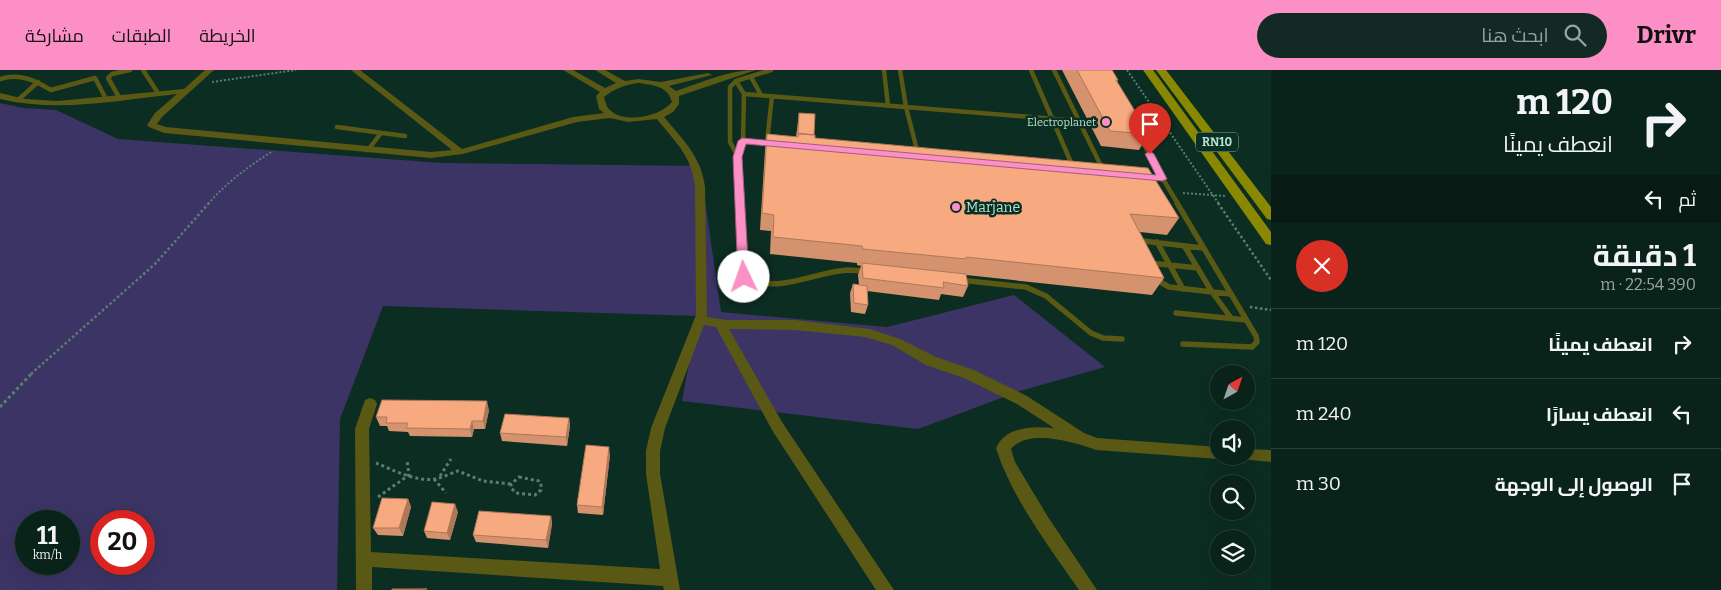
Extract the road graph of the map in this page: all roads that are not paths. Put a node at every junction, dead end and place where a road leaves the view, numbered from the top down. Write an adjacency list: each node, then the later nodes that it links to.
1 (130, 70): 29 (lane)
2 (143, 70): 23 (lane)
3 (210, 70): 21 (street)
4 (355, 70): 50 (street)
5 (567, 70): 22 (street)
6 (599, 70): 19 (street)
7 (725, 70): 20 (street)
8 (771, 70): 15 (lane)
9 (884, 70): 33 (lane)
10 (900, 70): 34 (lane)
11 (1031, 70): 38 (lane)
12 (1054, 70): 40 (lane)
13 (1148, 70): 61 (main road, RN10)
14 (1161, 70): 60 (main road, RN10)
15 (751, 73): 17 (lane); 25 (street); 26 (lane)
16 (0, 78): 18 (lane)
17 (736, 81): 24 (lane); 53 (lane)
18 (38, 82): 30 (lane); 31 (lane)
19 (623, 83): 20 (street); 22 (street)
20 (660, 85): 25 (street)
21 (184, 91): 23 (street); 49 (street)
22 (605, 91): 32 (street)
23 (158, 94): 29 (street)
24 (744, 94): 26 (lane); 45 (lane)
25 (675, 95): 36 (street)
26 (761, 95): 28 (lane)
27 (0, 96): 31 (street)
28 (772, 96): 33 (lane); 46 (lane)
29 (120, 97): 30 (street)
30 (106, 99): 31 (street)
31 (18, 100)
32 (600, 105): 35 (street); 37 (street)
33 (888, 106): 34 (lane)
34 (906, 107): 38 (lane); 52 (lane)
35 (611, 115): 37 (street); 39 (street)
36 (660, 117): 39 (street); 48 (street)
37 (576, 119): 50 (street)
38 (1053, 119): 40 (lane); 56 (lane)
39 (646, 120): 48 (street)
40 (1080, 121): 57 (lane)
41 (337, 127): 43 (lane)
42 (1135, 128): 59 (lane)
43 (380, 133): 44 (lane); 49 (lane)
44 (405, 136)
45 (742, 141): 46 (lane); 53 (lane)
46 (766, 143): 47 (lane)
47 (783, 145)
48 (683, 147): 75 (street)
49 (368, 150): 50 (street)
50 (460, 152)
51 (911, 156): 52 (lane)
52 (918, 156): 54 (lane)
53 (738, 157): 68 (lane)
54 (925, 157)
55 (1065, 170): 56 (lane)
56 (1078, 171)
57 (1096, 172)
58 (1144, 177): 59 (lane)
59 (1162, 179): 64 (lane)
60 (1271, 216)
61 (1271, 241)
62 (1157, 242): 63 (lane); 65 (lane); 66 (lane)
63 (1185, 247): 64 (lane); 67 (lane)
64 (1203, 248): 72 (lane)
65 (1150, 263): 66 (lane); 70 (lane)
66 (1170, 265): 67 (lane); 70 (lane)
67 (1198, 268): 71 (lane)
68 (878, 272)
69 (957, 280): 78 (lane)
70 (1183, 289): 71 (lane)
71 (1212, 292): 72 (lane); 74 (lane)
72 (1230, 294): 76 (lane)
73 (1176, 313): 74 (lane)
74 (1231, 318): 76 (lane)
75 (700, 320): 77 (street); 86 (street)
76 (1246, 320): 79 (lane)
77 (720, 323): 81 (street); 88 (street)
78 (1122, 339)
79 (1183, 344)
80 (370, 404): 85 (street)
81 (1079, 437): 82 (street); 89 (street)
82 (1210, 452)
83 (1255, 455): 84 (street)
84 (1271, 456)
85 (364, 559): 86 (street); 87 (street)
86 (671, 584)
87 (364, 590)
88 (886, 590)
89 (1089, 590)

